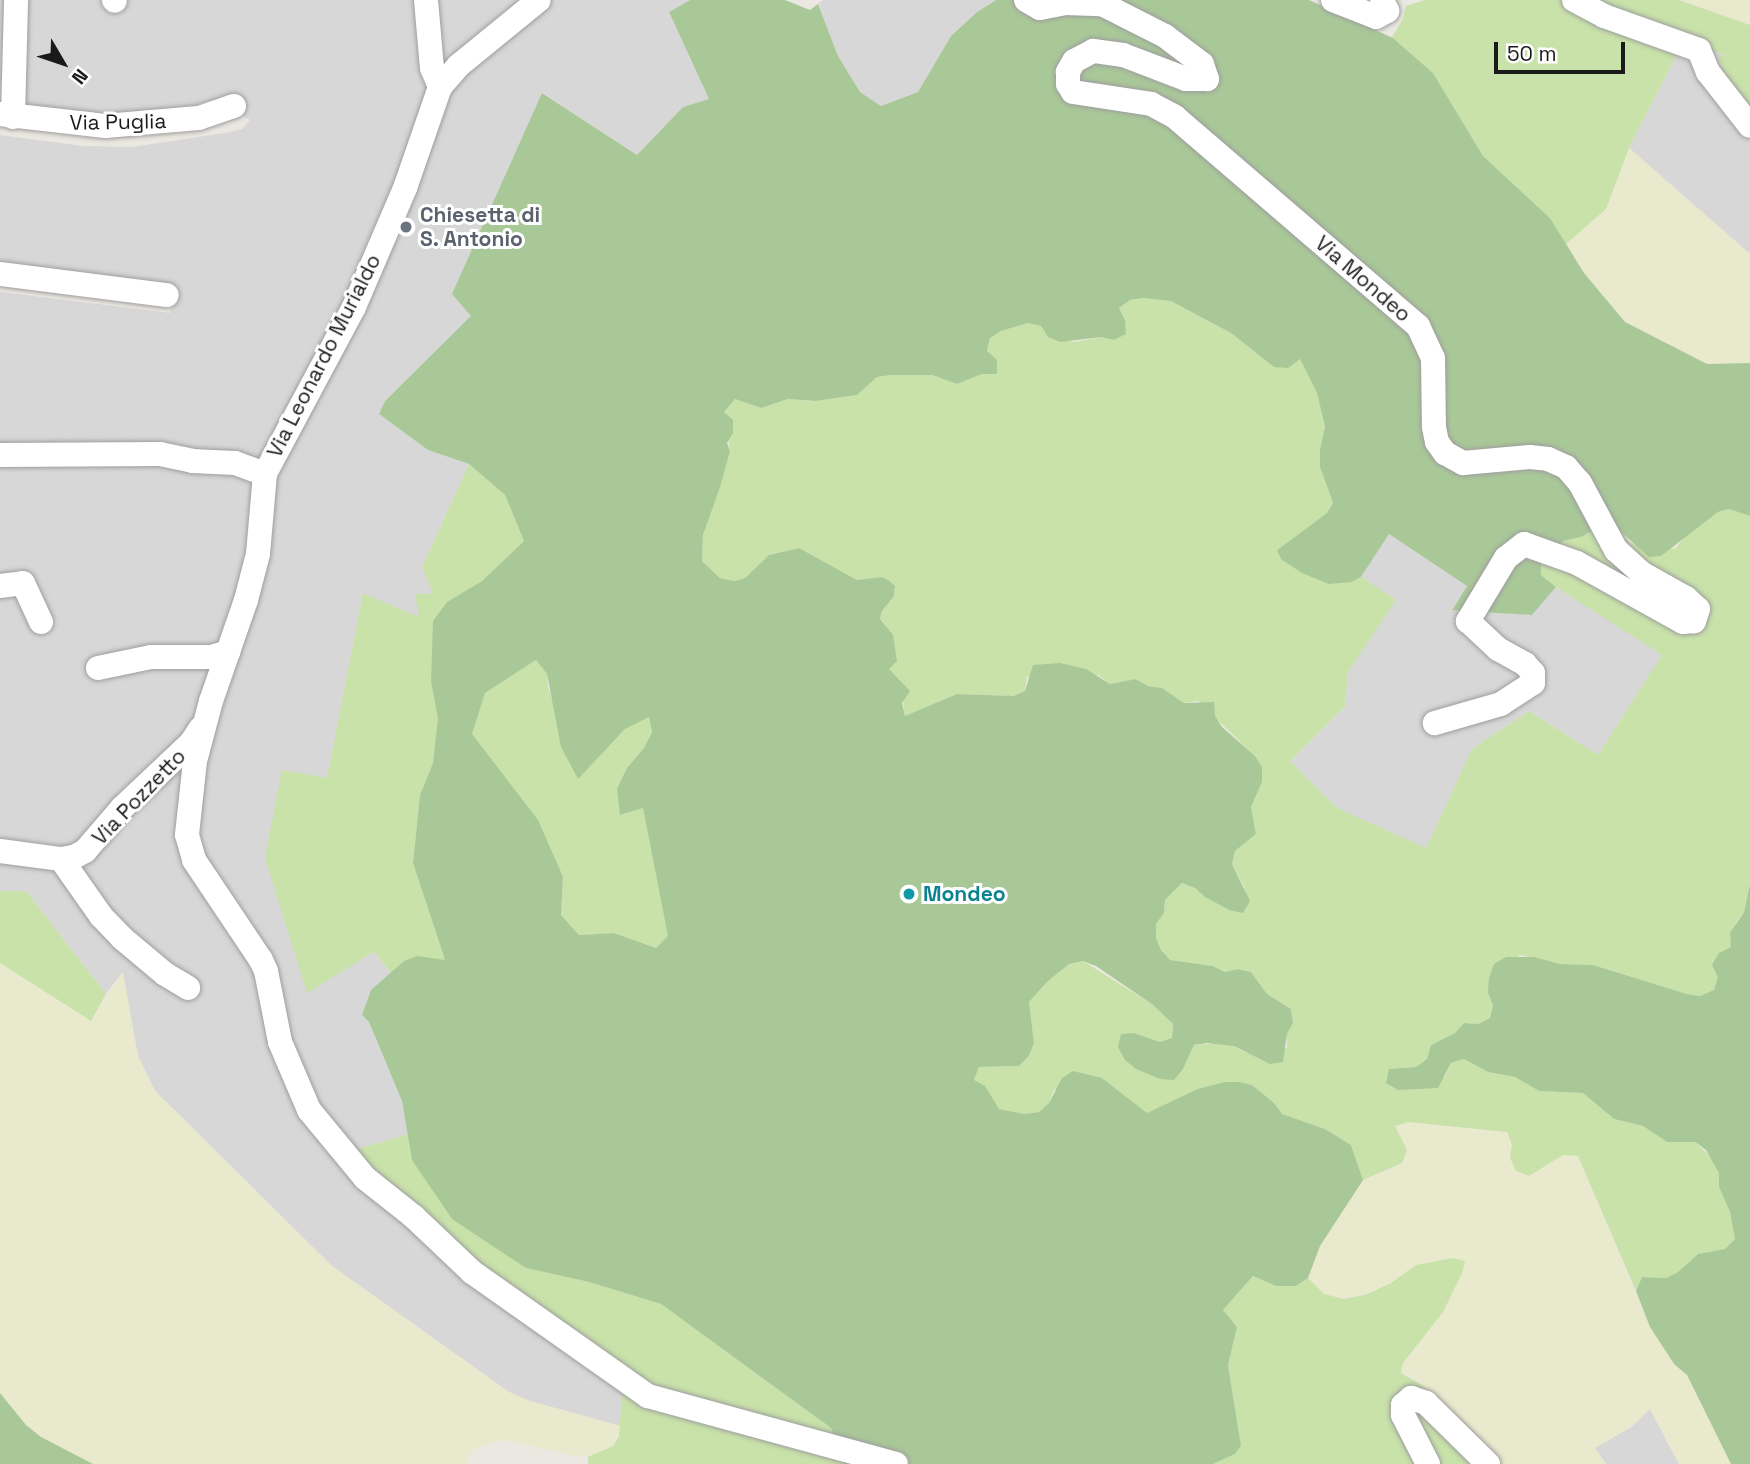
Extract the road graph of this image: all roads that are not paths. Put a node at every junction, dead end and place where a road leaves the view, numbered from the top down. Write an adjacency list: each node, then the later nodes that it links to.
1 (16, 0): 10 (street)
2 (426, 0): 8 (street)
3 (539, 0): 8 (street)
4 (1026, 0): 21 (street, Via Mondeo)
5 (1333, 0): 6 (street)
6 (1382, 0)
7 (1574, 0): 11 (street)
8 (440, 88): 15 (street, Via Leonardo Murialdo)
9 (233, 106): 10 (street, Via Puglia)
10 (6, 115)
11 (1750, 127)
12 (0, 274): 13 (street)
13 (167, 295)
14 (0, 455): 15 (street)
15 (265, 474): 18 (street)
16 (0, 586): 17 (street)
17 (41, 622)
18 (228, 652): 19 (street); 20 (street)
19 (98, 667)
20 (206, 719): 23 (street, Via Pozzetto); 25 (street)
21 (1435, 723)
22 (0, 851): 23 (street)
23 (61, 859): 24 (street)
24 (188, 988)
25 (896, 1464)
26 (1428, 1464): 27 (street)
27 (1488, 1464)

